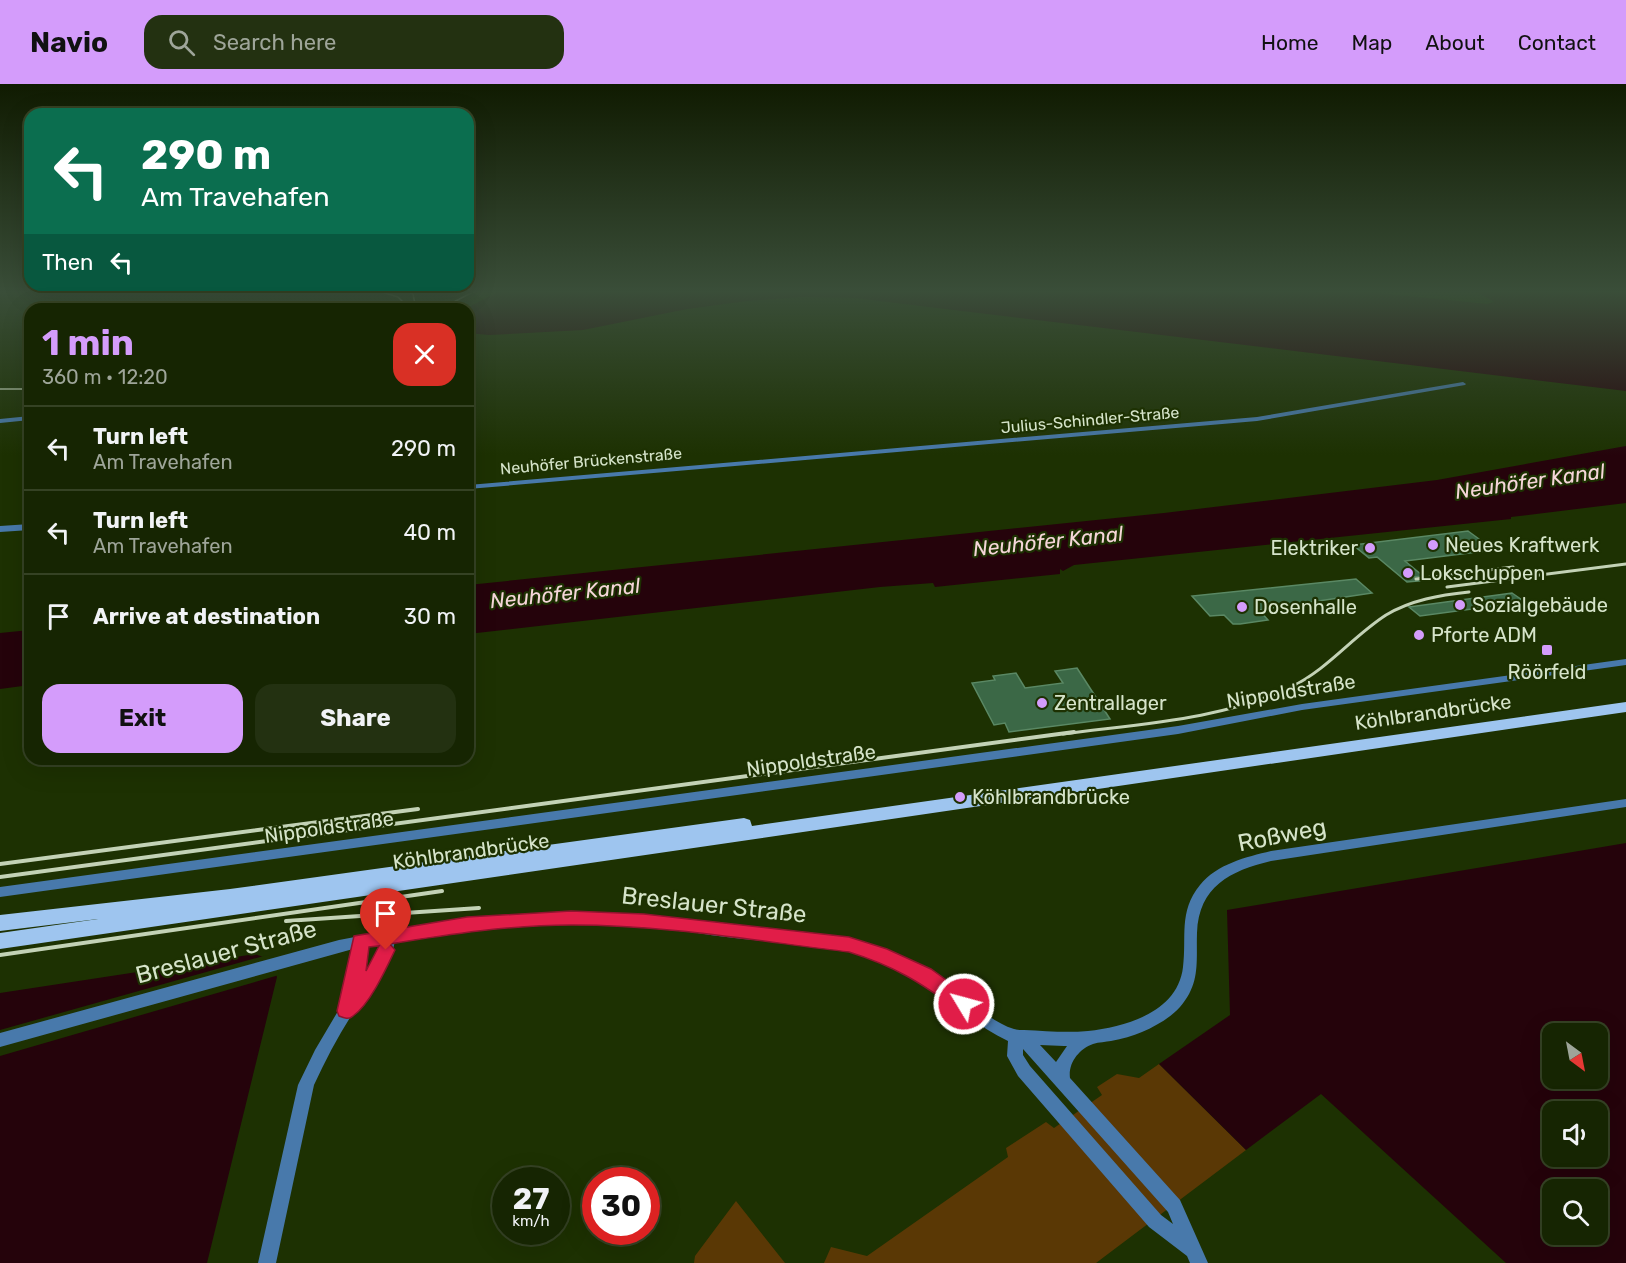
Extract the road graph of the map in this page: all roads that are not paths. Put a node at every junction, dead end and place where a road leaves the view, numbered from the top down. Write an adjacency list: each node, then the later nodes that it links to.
1 (1463, 384): 4 (street, Julius-Schindler-Straße)
2 (24, 419): 3 (street)
3 (0, 421)
4 (717, 465): 5 (street, Neuhöfer Brückenstraße)
5 (474, 486)
6 (24, 527): 7 (street)
7 (0, 529)
8 (1626, 662): 12 (street, Nippoldstraße)
9 (1626, 699): 13 (main road, Köhlbrandbrücke)
10 (1626, 707): 15 (main road, Köhlbrandbrücke)
11 (1626, 803): 19 (street, Roßweg)
12 (0, 892)
13 (0, 923)
14 (389, 936): 16 (street, Breslauer Straße); 17 (street); 18 (street, Breslauer Straße)
15 (0, 941)
16 (361, 942): 17 (street); 20 (street, Breslauer Straße)
17 (346, 1011): 23 (street)
18 (1016, 1036): 19 (street, Roßweg); 21 (street, Breslauer Straße); 22 (street, Breslauer Straße)
19 (1088, 1038): 21 (street)
20 (0, 1040)
21 (1063, 1082): 22 (street, Breslauer Straße)
22 (1195, 1256)
23 (267, 1263)

